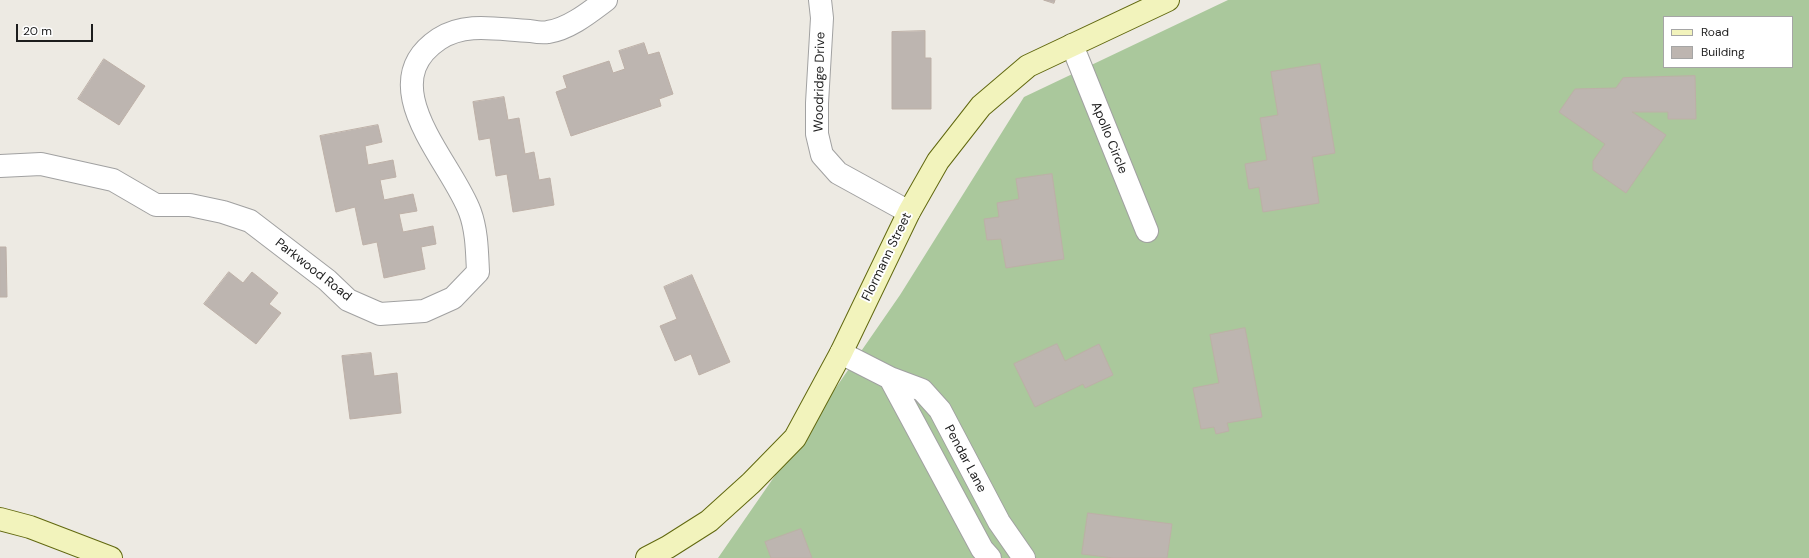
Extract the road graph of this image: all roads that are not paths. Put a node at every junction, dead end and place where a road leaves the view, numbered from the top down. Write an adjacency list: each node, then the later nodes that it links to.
1 (606, 0): 5 (street, Parkwood Road)
2 (820, 0): 6 (street, Woodridge Drive)
3 (1166, 0): 4 (street, Flormann Street)
4 (1072, 45): 6 (street, Flormann Street); 7 (street, Apollo Circle)
5 (0, 166)
6 (909, 212): 8 (street, Flormann Street)
7 (1147, 232)
8 (841, 353): 9 (street, Pendar Lane); 12 (street, Flormann Street)
9 (890, 378): 13 (street); 14 (street, Pendar Lane)
10 (0, 519): 11 (street)
11 (111, 558)
12 (647, 558)
13 (990, 558)
14 (1024, 558)

